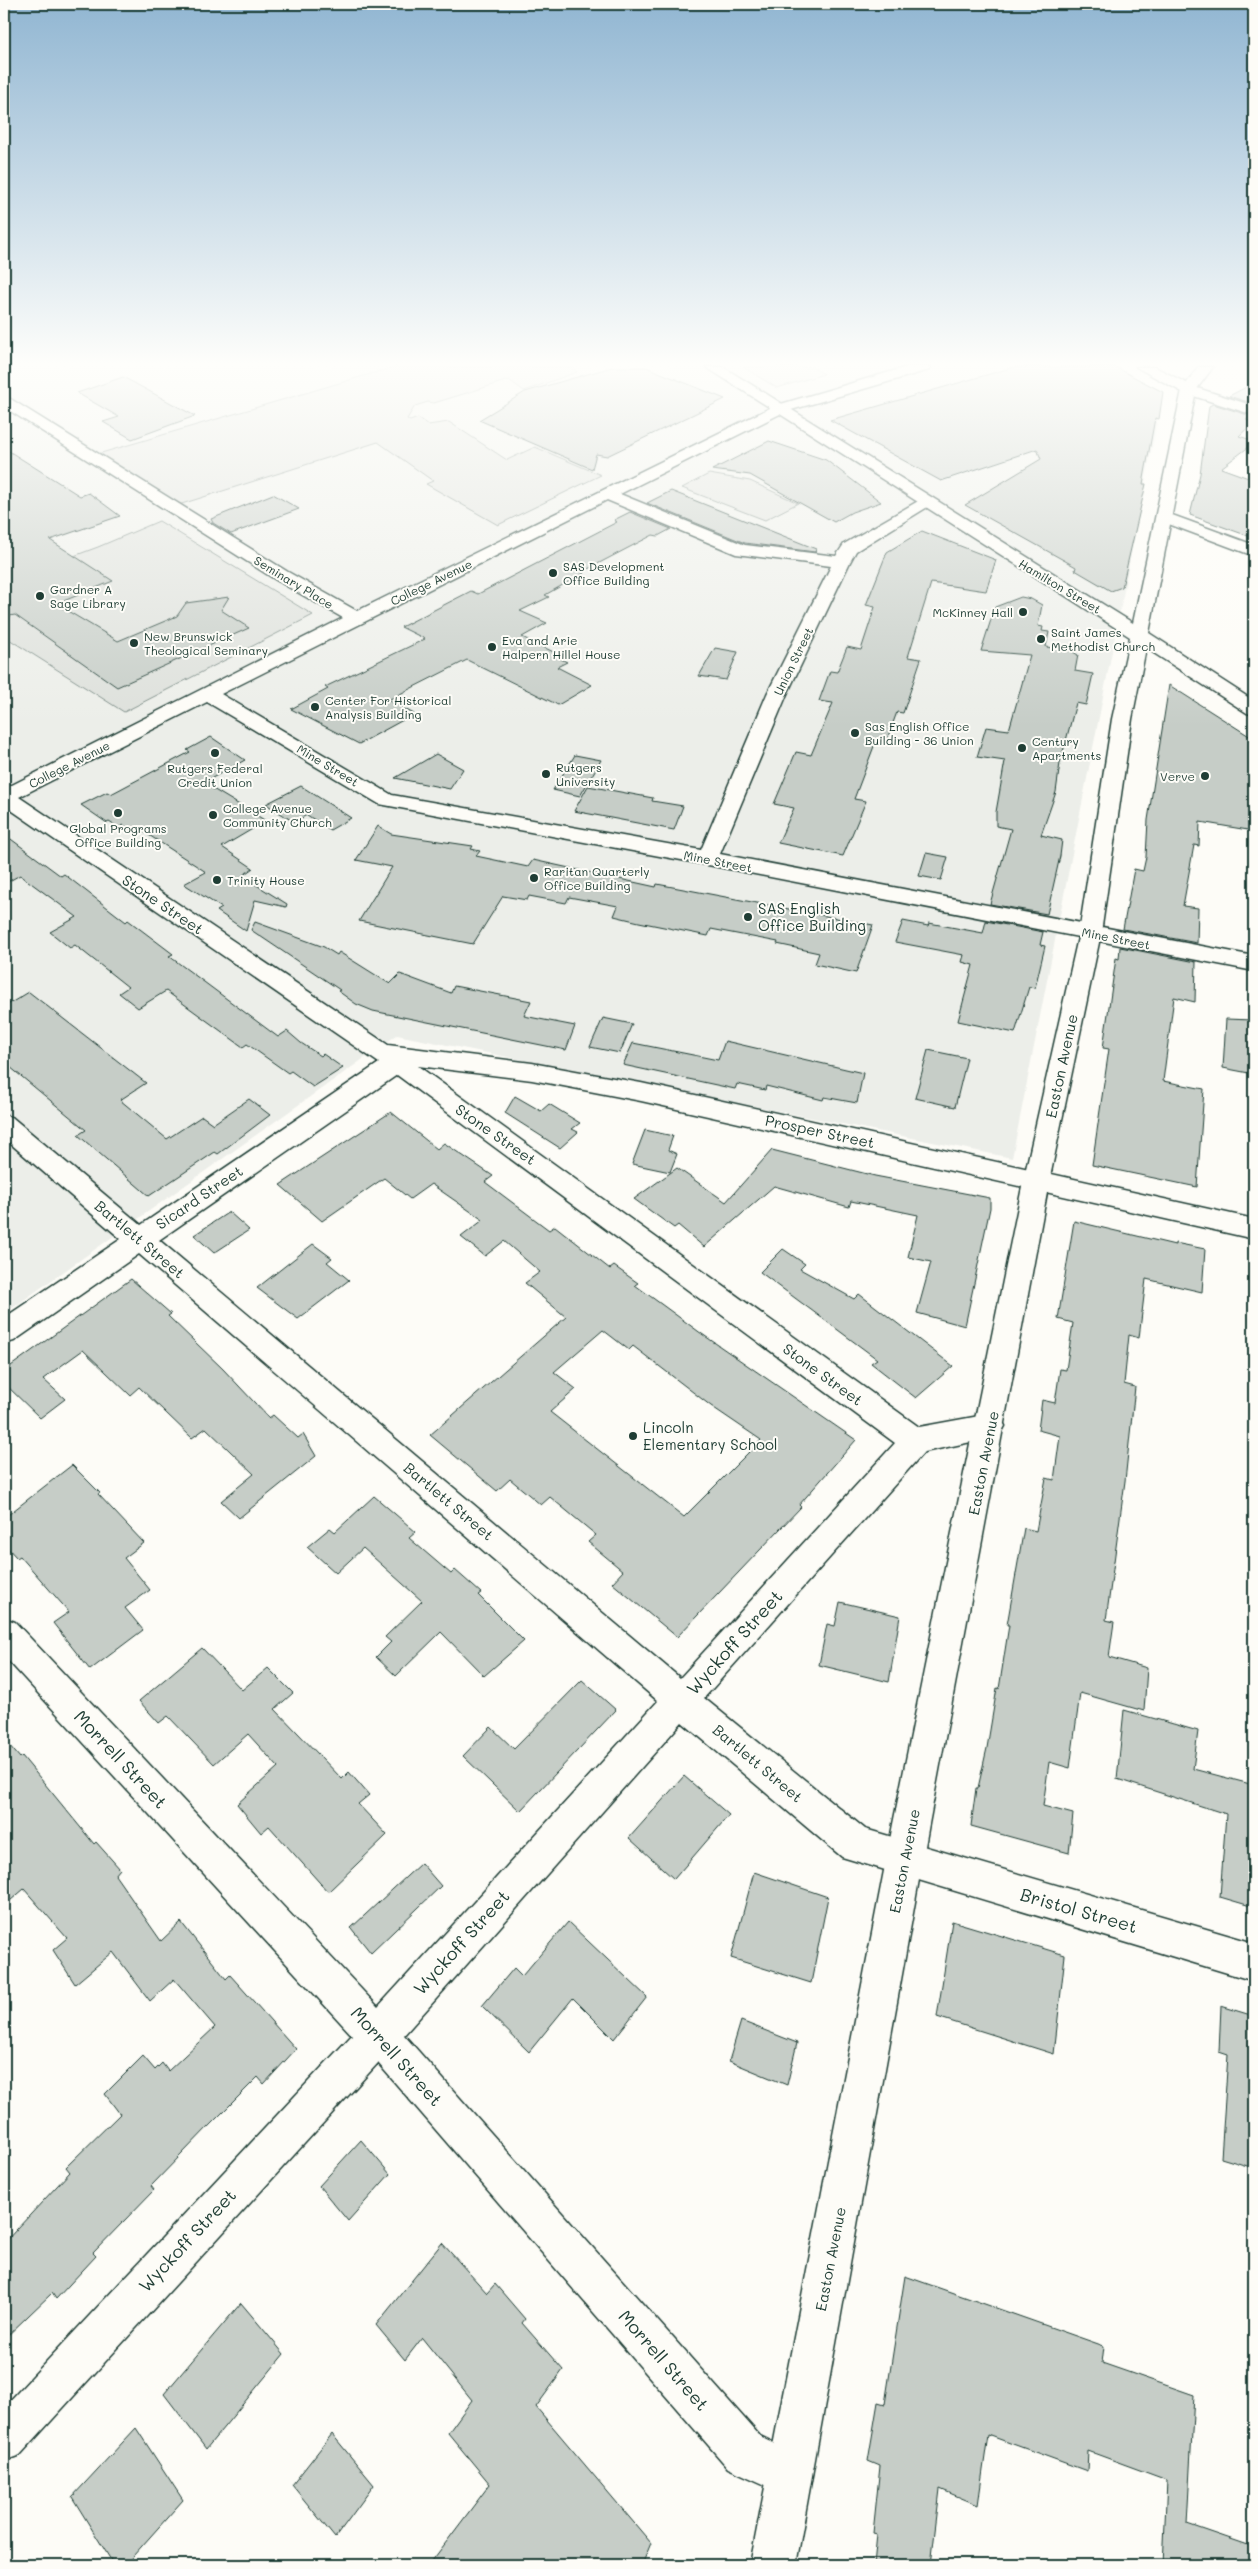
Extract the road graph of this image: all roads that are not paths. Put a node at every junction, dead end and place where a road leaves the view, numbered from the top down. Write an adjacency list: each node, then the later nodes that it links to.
1 (140, 487): 10 (street, Seminary Place)
2 (620, 487): 5 (street, College Avenue)
3 (901, 487): 6 (street, Hamilton Street)
4 (1170, 487): 7 (street, Easton Avenue)
5 (606, 494): 9 (street); 10 (street, College Avenue)
6 (926, 503): 9 (street, Union Street); 11 (street, Hamilton Street)
7 (1164, 517): 8 (street); 11 (street, Easton Avenue)
8 (1254, 551)
9 (841, 562): 15 (street, Union Street)
10 (356, 618): 12 (street, College Avenue)
11 (1141, 635): 13 (street, Hamilton Street); 16 (street, Easton Avenue)
12 (206, 694): 14 (street, College Avenue); 15 (street, Mine Street)
13 (1254, 710)
14 (4, 797): 18 (street, Stone Street)
15 (708, 858): 16 (street, Mine Street)
16 (1090, 933): 17 (street, Mine Street); 20 (street, Easton Avenue)
17 (1254, 964)
18 (389, 1058): 20 (street, Prosper Street); 22 (street, Sicard Street); 25 (street, Stone Street)
19 (4, 1124): 22 (street, Bartlett Street)
20 (1036, 1182): 21 (street, Prosper Street); 24 (street, Easton Avenue)
21 (1254, 1229)
22 (139, 1238): 23 (street, Sicard Street); 27 (street, Bartlett Street)
23 (4, 1333)
24 (990, 1426): 25 (street); 28 (street, Easton Avenue)
25 (915, 1441): 27 (street, Wyckoff Street)
26 (4, 1632): 30 (street, Morrell Street)
27 (681, 1700): 28 (street, Bartlett Street); 30 (street, Wyckoff Street)
28 (905, 1859): 29 (street, Bristol Street); 32 (street, Easton Avenue)
29 (1254, 1962)
30 (378, 2035): 31 (street, Wyckoff Street); 32 (street, Morrell Street)
31 (4, 2439)
32 (790, 2474): 33 (street, Easton Avenue)
33 (773, 2565)

